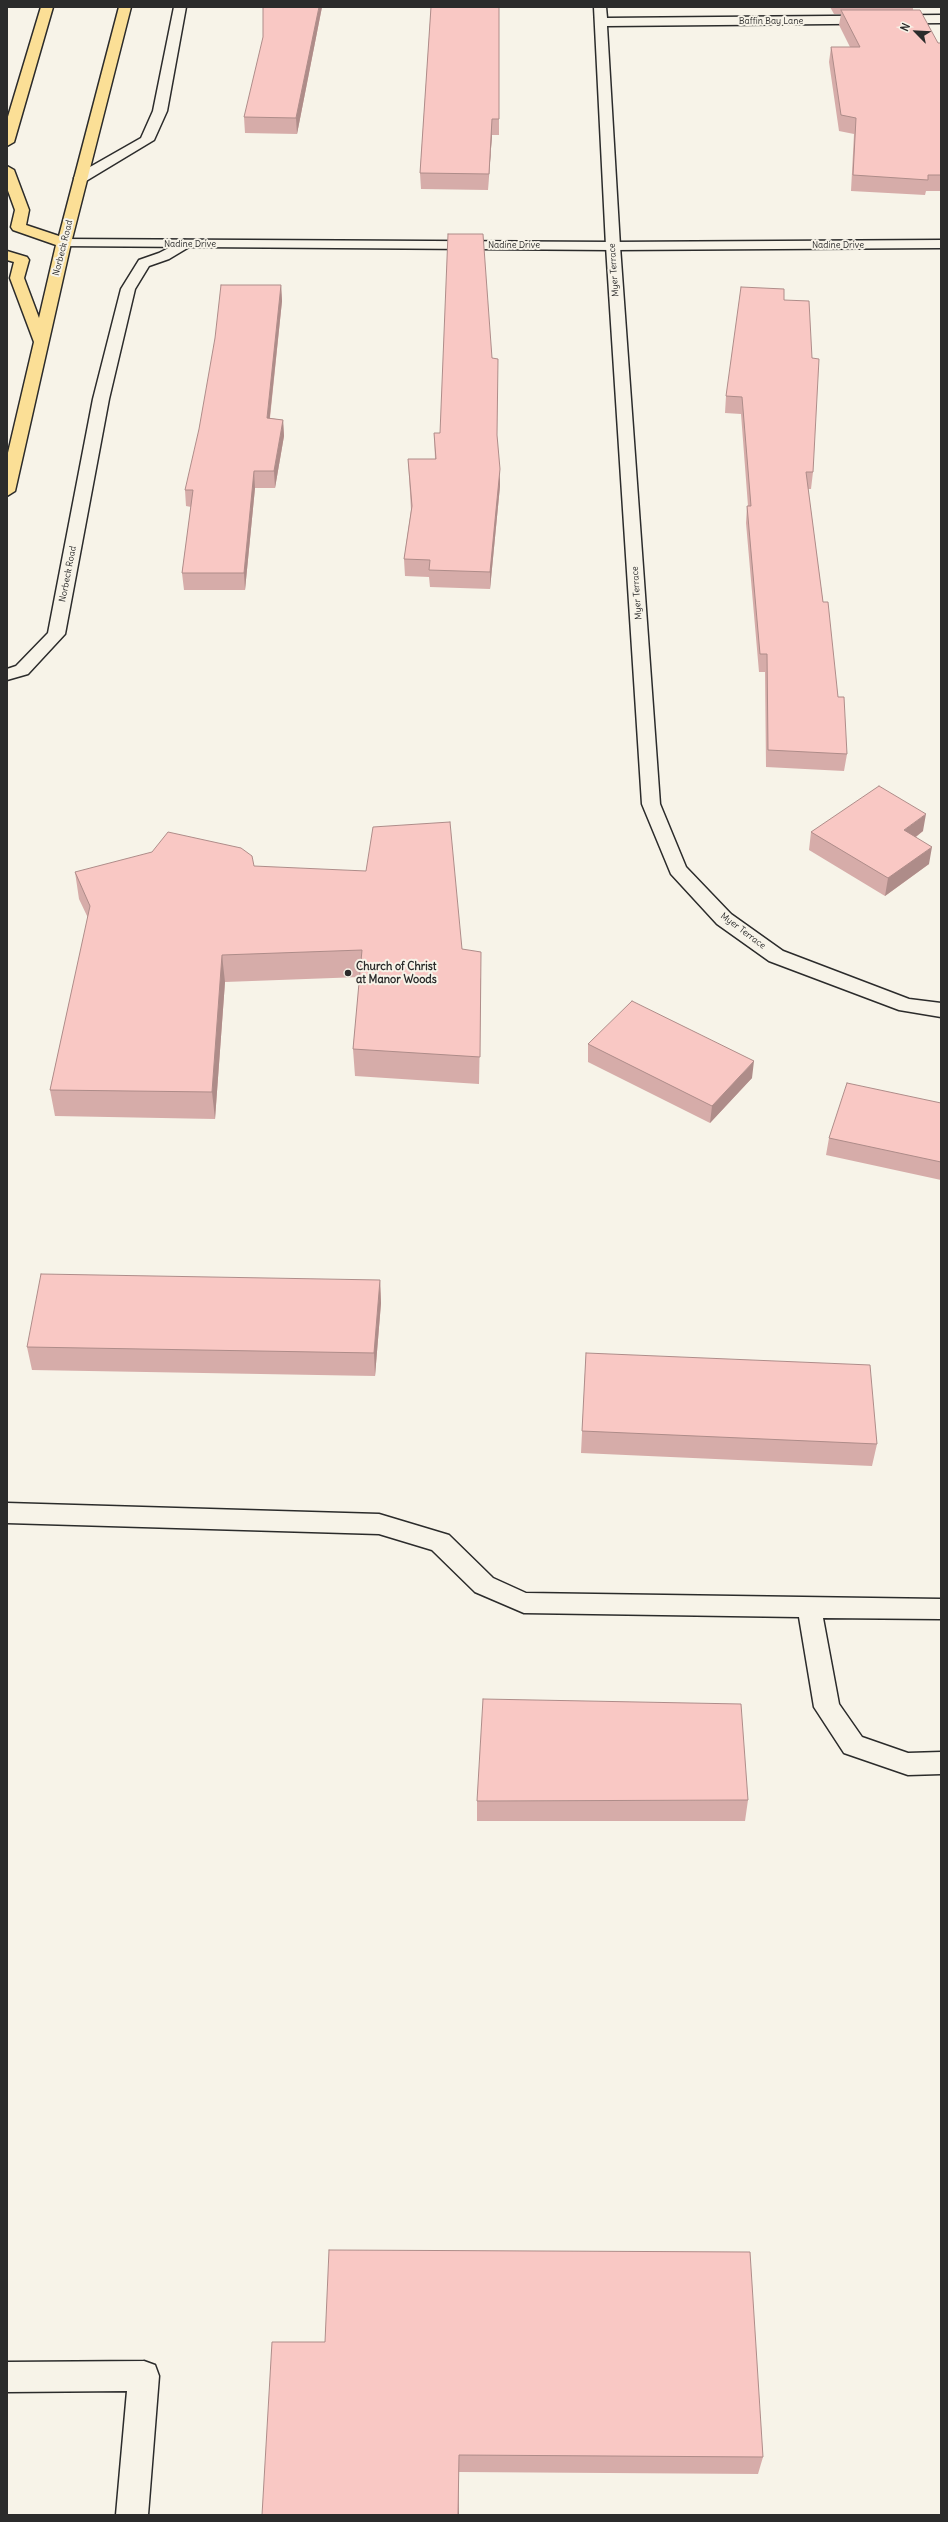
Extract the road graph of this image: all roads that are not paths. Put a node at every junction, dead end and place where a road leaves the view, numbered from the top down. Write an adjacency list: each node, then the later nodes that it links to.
1 (46, 7): 6 (main road)
2 (125, 7): 8 (main road, Norbeck Road)
3 (180, 7): 8 (street)
4 (601, 15): 5 (street, Baffin Bay Lane); 12 (street, Myer Terrace)
5 (941, 19)
6 (7, 142)
7 (7, 170): 9 (main road)
8 (81, 178): 9 (main road, Norbeck Road)
9 (64, 244): 10 (street, Nadine Drive); 14 (main road, Norbeck Road)
10 (184, 244): 12 (street, Nadine Drive); 16 (street, Norbeck Road)
11 (941, 244): 12 (street, Nadine Drive)
12 (612, 246): 17 (street, Myer Terrace)
13 (7, 255): 14 (main road)
14 (41, 342): 15 (main road, Norbeck Road)
15 (7, 491)
16 (7, 675)
17 (941, 1010)
18 (7, 1513): 19 (street)
19 (809, 1607): 20 (street); 21 (street)
20 (941, 1609)
21 (941, 1763)
22 (7, 2377): 23 (street)
23 (132, 2515)

